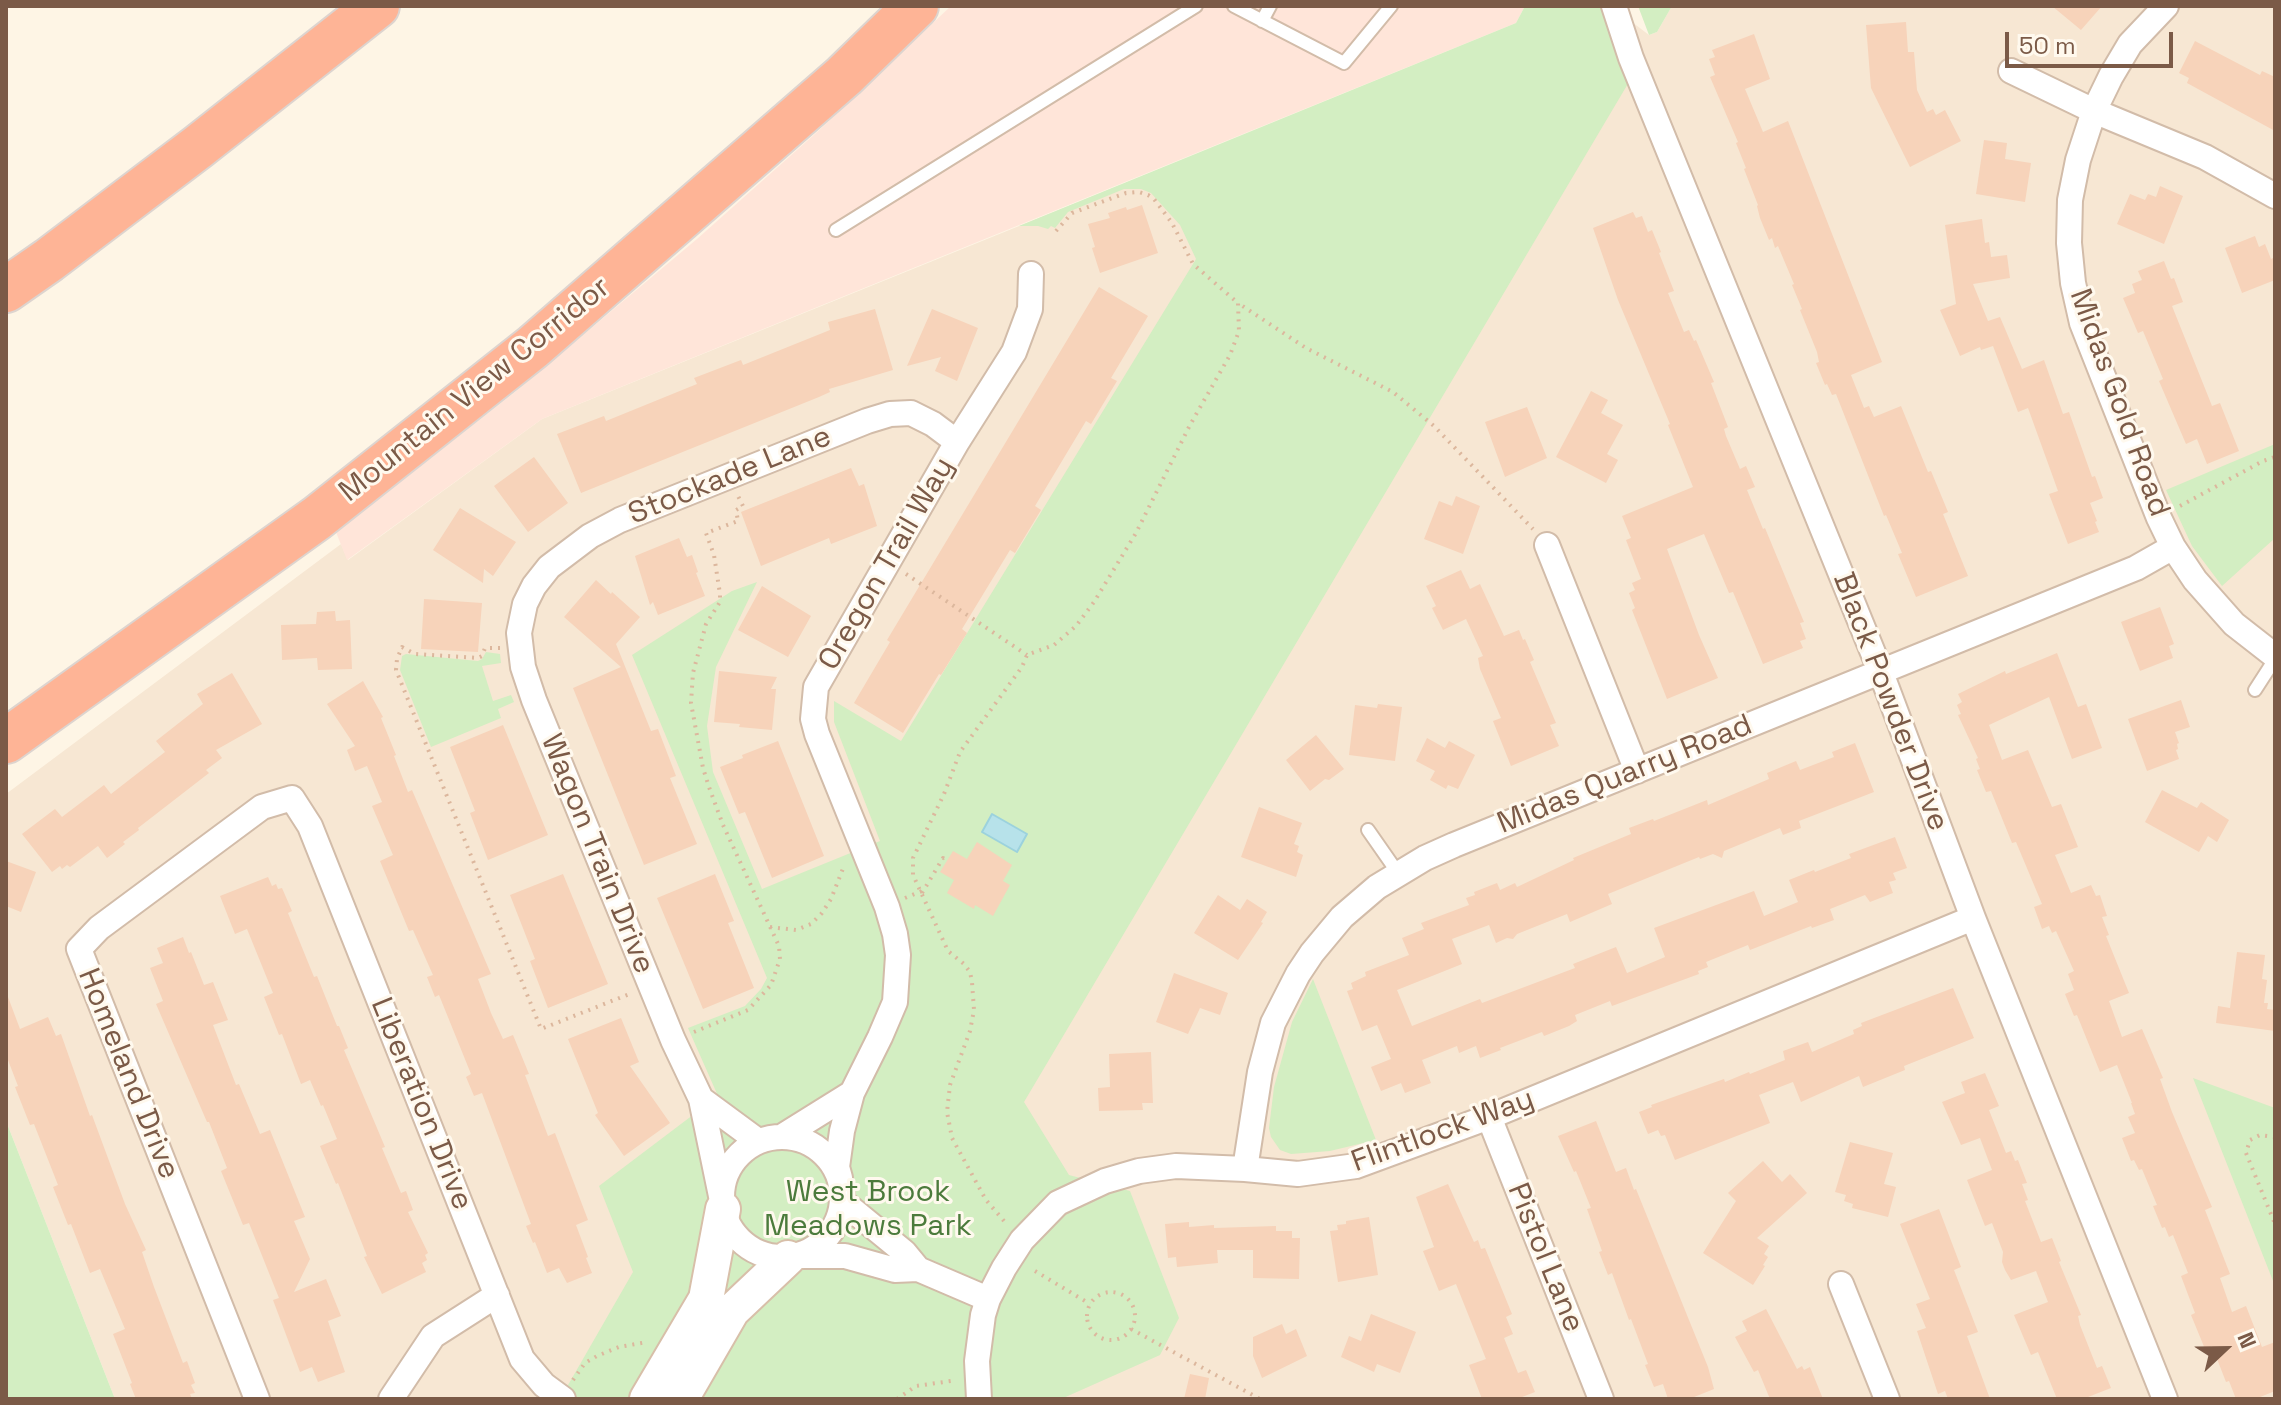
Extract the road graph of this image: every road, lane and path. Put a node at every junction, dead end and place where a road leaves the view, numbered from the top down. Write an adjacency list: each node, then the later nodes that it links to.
1 (377, 6): 16 (highway)
2 (916, 6): 31 (highway, Mountain View Corridor)
3 (1196, 6): 13 (lane)
4 (1234, 6): 9 (lane)
5 (1270, 6): 9 (lane)
6 (1391, 6): 9 (lane)
7 (1614, 6): 29 (street, Black Powder Drive)
8 (2166, 6): 11 (street, Midas Gold Road)
9 (1262, 21)
10 (2011, 71): 11 (street)
11 (2094, 111): 12 (street); 23 (street, Midas Gold Road)
12 (2275, 196)
13 (836, 230)
14 (1056, 231): 17 (path)
15 (1031, 274): 18 (street, Oregon Trail Way)
16 (6, 290)
17 (1238, 303): 22 (path); 27 (path)
18 (957, 442): 25 (street, Stockade Lane); 44 (street, Oregon Trail Way)
19 (2275, 457): 21 (path)
20 (736, 491): 41 (path)
21 (2180, 506)
22 (1547, 545): 32 (street)
23 (2173, 547): 28 (street, Midas Gold Road); 29 (street, Midas Quarry Road)
24 (903, 572): 27 (path)
25 (525, 604): 45 (street, Wagon Train Drive)
26 (502, 648): 42 (path)
27 (1027, 655): 38 (path)
28 (2275, 657): 30 (lane)
29 (1880, 670): 32 (street, Midas Quarry Road); 40 (street, Black Powder Drive)
30 (2255, 690)
31 (6, 741)
32 (1637, 771): 37 (street, Midas Quarry Road)
33 (292, 798): 59 (street, Liberation Drive); 66 (street, Homeland Drive)
34 (1368, 830): 37 (lane)
35 (848, 858): 41 (path)
36 (947, 860): 38 (path)
37 (1398, 873): 50 (street, Midas Quarry Road)
38 (922, 892): 39 (path); 53 (path)
39 (902, 899)
40 (1973, 918): 46 (street, Flintlock Way); 76 (street, Black Powder Drive)
41 (770, 927): 43 (path)
42 (634, 992)
43 (688, 1034)
44 (852, 1093): 47 (street); 51 (street, Oregon Trail Way)
45 (701, 1099): 49 (street, Wagon Train Drive); 52 (street, Wagon Train Drive)
46 (1489, 1117): 50 (street, Flintlock Way); 74 (street, Pistol Lane)
47 (783, 1136): 49 (street); 51 (street)
48 (2275, 1137): 54 (path)
49 (758, 1141): 52 (street)
50 (1245, 1169): 60 (street, Flintlock Way)
51 (841, 1190): 55 (street); 56 (street)
52 (722, 1202): 55 (street); 69 (street)
53 (1004, 1221)
54 (2275, 1224)
55 (793, 1257): 56 (street); 70 (street)
56 (918, 1269): 60 (street)
57 (1035, 1271): 61 (path)
58 (1841, 1284): 75 (street)
59 (497, 1295): 67 (street); 68 (street, Liberation Drive)
60 (988, 1299): 72 (street, Flintlock Way)
61 (1090, 1304): 62 (path); 62 (path)
62 (1131, 1329): 73 (path)
63 (649, 1342): 64 (path)
64 (578, 1372)
65 (951, 1381): 71 (path)
66 (257, 1399)
67 (391, 1399)
68 (563, 1399)
69 (647, 1399)
70 (681, 1399)
71 (897, 1399)
72 (979, 1399)
73 (1260, 1399)
74 (1601, 1399)
75 (1887, 1399)
76 (2165, 1399)

